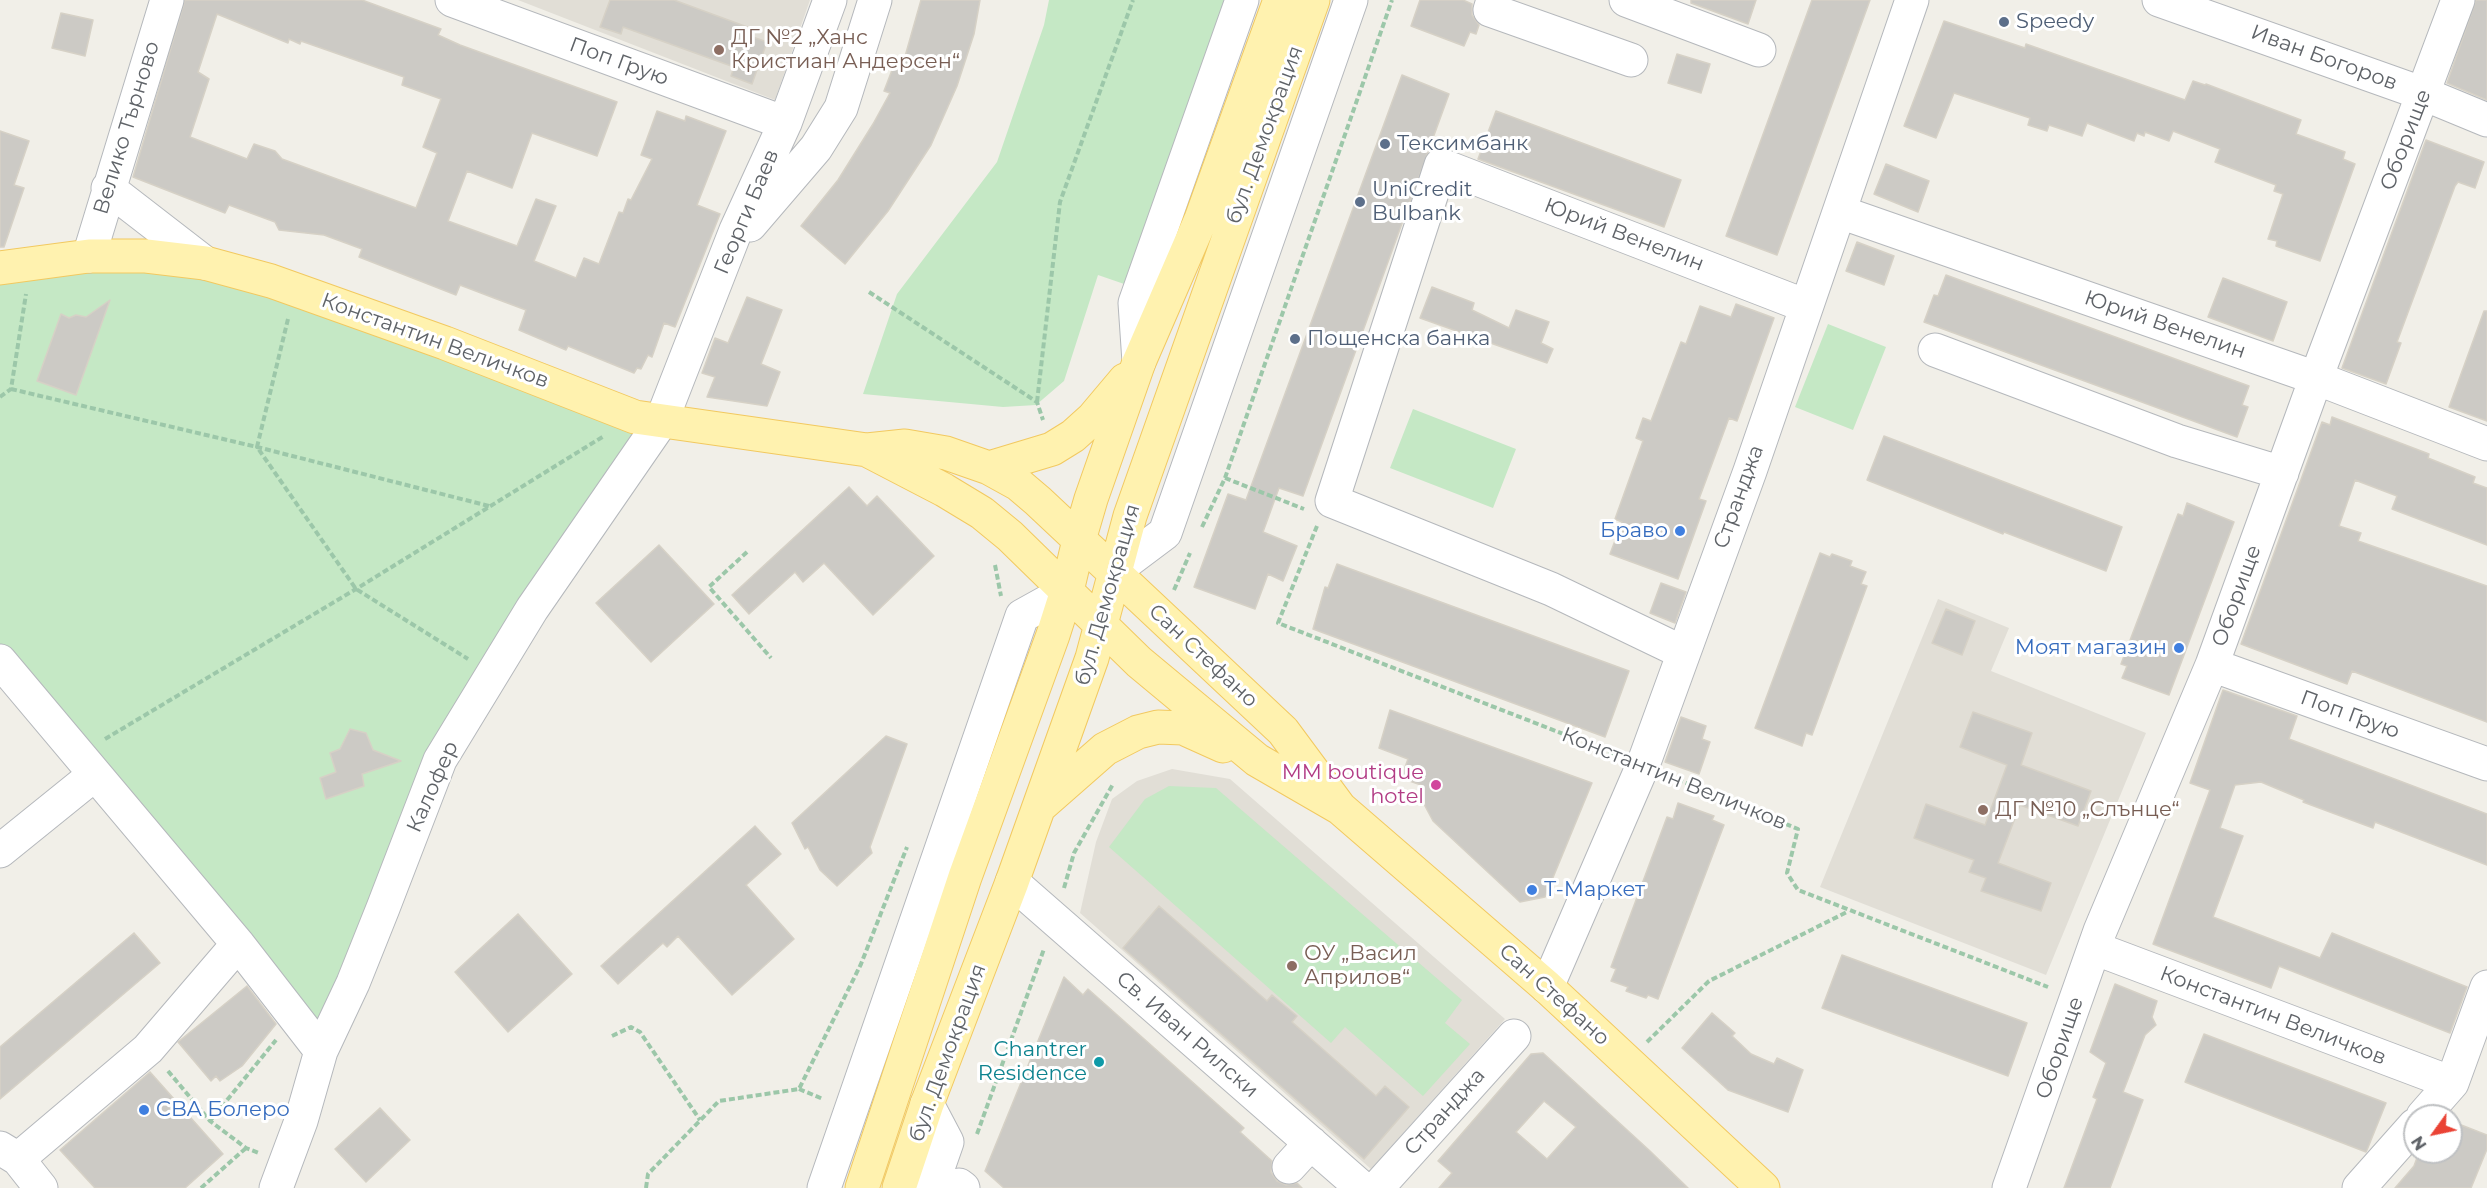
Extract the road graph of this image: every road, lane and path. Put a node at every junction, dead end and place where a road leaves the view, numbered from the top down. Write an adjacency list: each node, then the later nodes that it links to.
1 (167, 0): 21 (street, Велико Търново)
2 (452, 0): 20 (street, Поп Грую)
3 (830, 0): 20 (street, Георги Баев)
4 (875, 0): 23 (street)
5 (1133, 0): 35 (path)
6 (1242, 0): 31 (street, бул. Демокрация)
7 (1280, 0): 31 (main road, бул. Демокрация)
8 (1312, 0): 51 (main road, бул. Демокрация)
9 (1351, 0): 51 (street)
10 (1392, 0): 43 (path)
11 (1493, 0): 17 (street)
12 (1626, 0): 16 (street)
13 (1912, 0): 22 (street, Странджа)
14 (2159, 0): 18 (street, Иван Богоров)
15 (2458, 0): 18 (street, Оборище)
16 (1759, 50)
17 (1631, 60)
18 (2424, 94): 19 (street, Иван Богоров); 32 (street, Оборище)
19 (2487, 120)
20 (785, 123): 23 (street, Георги Баев)
21 (108, 189): 24 (street, Велико Търново); 25 (street)
22 (1840, 212): 29 (street, Странджа); 32 (street, Юрий Венелин)
23 (730, 248): 36 (street, Георги Баев)
24 (89, 256): 25 (main road, Константин Величков); 26 (main road, Константин Величков)
25 (205, 263): 27 (main road, Константин Величков)
26 (15, 266): 33 (path)
27 (295, 289): 36 (main road, Константин Величков); 38 (path)
28 (869, 292): 35 (path)
29 (1806, 306): 45 (street, Юрий Венелин); 57 (street, Странджа)
30 (1935, 350): 42 (street)
31 (1139, 362): 39 (main road); 47 (main road, бул. Демокрация)
32 (2316, 378): 37 (street, Юрий Венелин); 42 (street, Оборище)
33 (11, 389): 34 (path); 38 (path)
34 (0, 398)
35 (1037, 402): 39 (path)
36 (648, 420): 40 (main road, Константин Величков); 44 (path); 61 (street, Калофер)
37 (2487, 444)
38 (258, 447): 44 (path); 52 (path)
39 (1052, 449): 41 (main road)
40 (867, 450): 41 (main road, Константин Величков); 53 (main road, Константин Величков)
41 (989, 468): 47 (main road, Константин Величков)
42 (2282, 473): 60 (street, Оборище)
43 (1225, 478): 45 (path); 46 (path)
44 (490, 506): 52 (path)
45 (1327, 508): 57 (street); 65 (path, Константин Величков)
46 (1197, 536)
47 (1079, 540): 51 (main road, Сан Стефано); 53 (main road, бул. Демокрация)
48 (1193, 546): 54 (path)
49 (747, 552): 58 (path)
50 (993, 558): 55 (path)
51 (1113, 572): 56 (main road, бул. Демокрация); 68 (main road, Сан Стефано)
52 (356, 589): 61 (path); 64 (path)
53 (1067, 591): 56 (main road, Сан Стефано); 101 (street); 102 (main road, бул. Демокрация)
54 (1172, 594)
55 (1003, 605)
56 (1101, 624): 62 (main road, Сан Стефано); 67 (main road, бул. Демокрация)
57 (1682, 652): 65 (street, Странджа)
58 (771, 658)
59 (0, 662): 64 (street)
60 (2212, 665): 63 (street, Поп Грую); 75 (street, Оборище)
61 (492, 673): 83 (street, Калофер)
62 (1257, 760): 67 (main road); 68 (main road, Сан Стефано)
63 (2487, 764)
64 (87, 765): 70 (street); 74 (street)
65 (1643, 765): 72 (path, Константин Величков); 76 (street, Странджа)
66 (1118, 776): 73 (path)
67 (1039, 807): 71 (main road, бул. Демокрация)
68 (1340, 808): 76 (main road, Сан Стефано)
69 (908, 845): 88 (path)
70 (0, 851)
71 (1012, 882): 73 (street, Св. Иван Рилски); 86 (main road, бул. Демокрация)
72 (1848, 911): 78 (path, Константин Величков); 84 (path)
73 (1055, 919): 91 (path); 92 (street, Св. Иван Рилски)
74 (238, 944): 79 (street); 82 (street)
75 (2094, 948): 78 (street, Оборище); 85 (street, Константин Величков)
76 (1547, 987): 84 (main road, Сан Стефано)
77 (2487, 987): 85 (street)
78 (2077, 998): 107 (street, Оборище)
79 (295, 1017): 83 (street); 89 (path)
80 (612, 1036): 88 (path)
81 (1514, 1036): 105 (street, Странджа)
82 (148, 1049): 89 (path); 94 (street)
83 (321, 1051): 96 (street, Калофер)
84 (1628, 1061): 106 (main road, Сан Стефано)
85 (2452, 1083): 87 (street)
86 (927, 1104): 97 (street); 103 (main road, бул. Демокрация)
87 (2434, 1104)
88 (700, 1120): 100 (path)
89 (210, 1121): 93 (path)
90 (2403, 1138): 108 (street)
91 (975, 1140)
92 (1311, 1143): 95 (street); 104 (street, Св. Иван Рилски)
93 (246, 1148): 96 (path); 99 (path)
94 (9, 1154): 98 (street)
95 (1289, 1167)
96 (280, 1176)
97 (951, 1187)
98 (41, 1188)
99 (201, 1188)
100 (646, 1188)
101 (824, 1188)
102 (862, 1188)
103 (899, 1188)
104 (1362, 1188)
105 (1377, 1188)
106 (1762, 1188)
107 (2008, 1188)
108 (2359, 1188)

